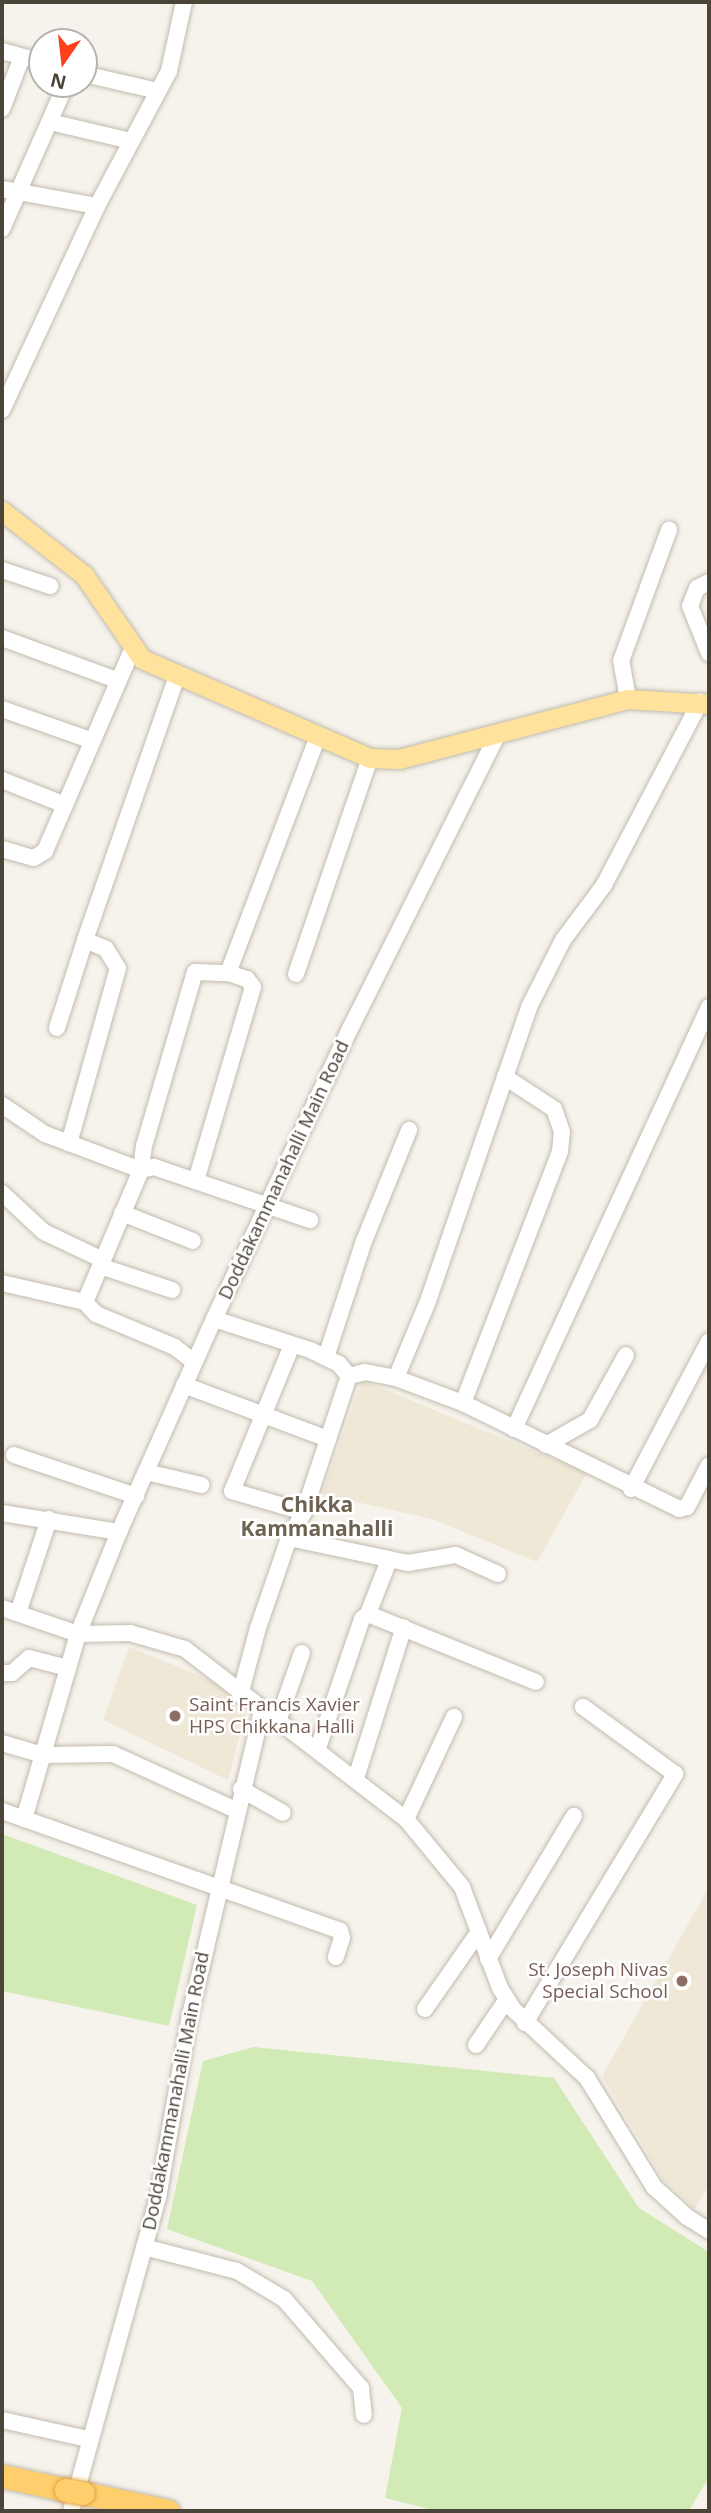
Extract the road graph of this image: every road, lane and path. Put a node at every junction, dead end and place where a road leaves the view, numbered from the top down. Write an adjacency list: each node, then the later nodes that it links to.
1 (184, 2): 6 (street)
2 (2, 51): 3 (street)
3 (22, 57): 4 (street); 8 (street)
4 (28, 58)
5 (98, 77): 6 (street)
6 (158, 90): 10 (street)
7 (60, 98): 9 (street)
8 (2, 108)
9 (50, 122): 10 (street); 12 (street)
10 (131, 141): 13 (street)
11 (2, 189): 12 (street)
12 (19, 192): 13 (street); 14 (street)
13 (97, 206): 15 (street)
14 (2, 229)
15 (2, 410)
16 (2, 511): 22 (main road)
17 (669, 530): 26 (street)
18 (2, 570): 20 (street)
19 (709, 582): 23 (street)
20 (50, 586)
21 (2, 638): 25 (street)
22 (132, 650): 24 (main road); 25 (street)
23 (709, 653)
24 (177, 676): 30 (main road); 36 (street)
25 (117, 680): 31 (street)
26 (628, 699): 27 (main road); 29 (main road)
27 (705, 703): 41 (street)
28 (2, 709): 31 (street)
29 (497, 735): 32 (main road); 48 (street, Doddakammanahalli Main Road)
30 (317, 739): 32 (main road); 37 (street)
31 (90, 740): 34 (street)
32 (370, 758): 38 (street)
33 (2, 780): 34 (street)
34 (65, 805): 35 (street)
35 (2, 849)
36 (85, 940): 40 (street); 44 (street)
37 (228, 973): 45 (street); 46 (street)
38 (296, 974)
39 (709, 1007): 67 (street)
40 (57, 1028)
41 (505, 1077): 63 (street); 65 (street)
42 (2, 1105): 44 (street)
43 (409, 1130): 60 (street)
44 (69, 1143): 45 (street)
45 (141, 1170): 46 (street); 49 (street)
46 (196, 1181): 48 (street)
47 (2, 1193): 52 (street)
48 (268, 1205): 50 (street); 56 (street, Doddakammanahalli Main Road)
49 (121, 1213): 51 (street); 52 (street)
50 (310, 1220)
51 (193, 1241)
52 (102, 1263): 54 (street); 55 (street)
53 (2, 1283): 55 (street)
54 (172, 1290)
55 (85, 1302): 61 (street)
56 (214, 1319): 58 (street, Doddakammanahalli Main Road); 61 (street)
57 (709, 1341): 75 (street)
58 (292, 1345): 60 (street, Doddakammanahalli Main Road); 66 (street)
59 (626, 1355): 69 (street)
60 (326, 1357): 62 (street, Doddakammanahalli Main Road)
61 (194, 1362): 64 (street)
62 (349, 1376): 63 (street); 68 (street)
63 (396, 1378): 65 (street)
64 (184, 1385): 66 (street); 72 (street)
65 (463, 1403): 67 (street)
66 (262, 1416): 68 (street); 77 (street)
67 (514, 1429): 69 (street)
68 (328, 1439): 77 (street)
69 (546, 1445): 75 (street)
70 (14, 1455): 76 (street)
71 (709, 1465): 74 (street)
72 (146, 1472): 73 (street); 76 (street)
73 (202, 1485)
74 (704, 1488): 75 (street)
75 (631, 1489)
76 (136, 1496): 80 (street)
77 (304, 1512): 81 (street)
78 (2, 1513): 79 (street)
79 (50, 1518): 80 (street); 85 (street)
80 (119, 1532): 88 (street)
81 (289, 1538): 82 (street); 93 (street)
82 (389, 1560): 83 (street); 86 (street)
83 (498, 1574)
84 (2, 1608): 85 (street)
85 (18, 1614): 88 (street)
86 (368, 1614): 87 (street); 99 (street)
87 (404, 1627): 92 (street); 101 (street)
88 (78, 1634): 90 (street); 93 (street)
89 (302, 1653): 97 (street)
90 (68, 1668): 91 (street); 100 (street)
91 (2, 1673)
92 (536, 1682)
93 (240, 1695): 95 (street)
94 (583, 1707): 115 (street)
95 (262, 1710): 97 (street); 102 (street, Doddakammanahalli Main Road)
96 (454, 1717): 108 (street)
97 (278, 1721): 99 (street)
98 (2, 1743): 100 (street)
99 (318, 1748): 101 (street)
100 (43, 1755): 103 (street); 107 (street)
101 (356, 1778): 108 (street)
102 (241, 1789): 103 (street, Doddakammanahalli Main Road); 105 (street)
103 (236, 1810): 109 (street, Doddakammanahalli Main Road)
104 (2, 1811): 107 (street)
105 (283, 1814)
106 (573, 1816): 112 (street)
107 (24, 1819): 109 (street)
108 (406, 1819): 110 (street)
109 (218, 1887): 111 (street); 118 (street, Doddakammanahalli Main Road)
110 (478, 1933): 112 (street); 114 (street)
111 (336, 1957)
112 (488, 1959): 113 (street)
113 (507, 2000): 115 (street); 116 (street)
114 (425, 2009)
115 (526, 2023): 117 (street)
116 (476, 2045)
117 (709, 2231)
118 (144, 2247): 119 (street); 121 (street, Doddakammanahalli Main Road)
119 (364, 2415)
120 (2, 2420): 121 (street)
121 (89, 2440): 123 (street, Doddakammanahalli Main Road)
122 (2, 2476): 123 (highway)
123 (73, 2498): 124 (highway)
124 (169, 2511)

